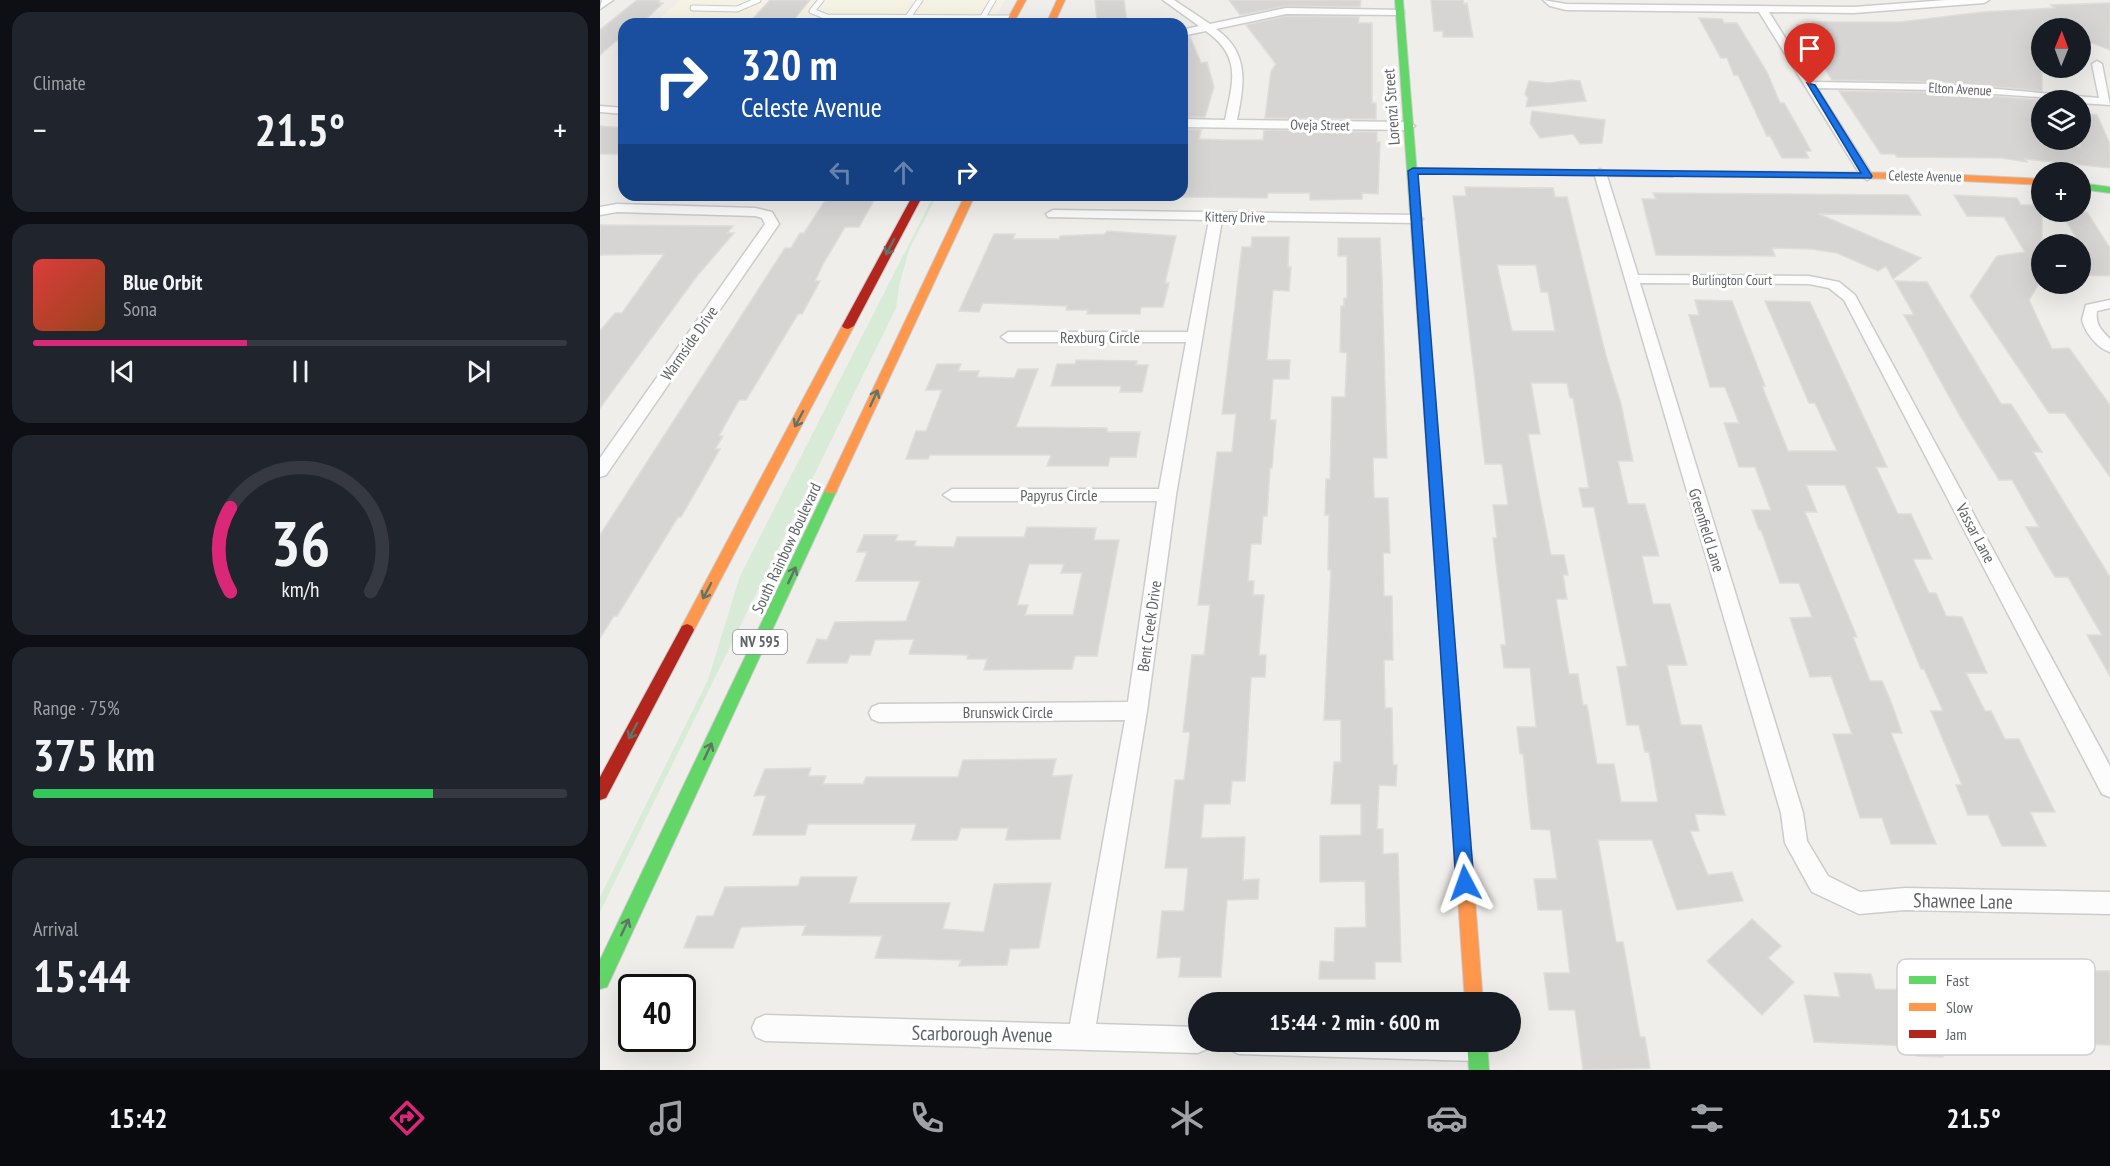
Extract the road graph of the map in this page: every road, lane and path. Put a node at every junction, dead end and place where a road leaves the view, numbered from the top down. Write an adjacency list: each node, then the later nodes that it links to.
1 (608, 0): 12 (street)
2 (758, 0): 14 (lane)
3 (821, 0): 16 (lane)
4 (920, 0): 16 (lane)
5 (993, 0): 17 (lane)
6 (1022, 0): 19 (street)
7 (1168, 0): 21 (street)
8 (1984, 0): 10 (street)
9 (1551, 2): 15 (street)
10 (1937, 2): 15 (street)
11 (1057, 3): 20 (street)
12 (600, 6)
13 (1400, 6): 21 (street); 30 (street, Lorenzi Street)
14 (693, 8)
15 (1761, 8): 24 (street)
16 (908, 17): 17 (lane)
17 (983, 17): 18 (lane)
18 (990, 18)
19 (1013, 18)
20 (1052, 18)
21 (1208, 27): 22 (street); 29 (street)
22 (1188, 32)
23 (2097, 64): 25 (street)
24 (1810, 85): 25 (street, Elton Avenue); 33 (street)
25 (2108, 102)
26 (600, 109): 27 (street)
27 (618, 110)
28 (1188, 123): 29 (street, Oveja Street)
29 (1230, 124): 30 (street, Oveja Street)
30 (1409, 126): 31 (street, Lorenzi Street)
31 (1413, 171): 32 (street, Celeste Avenue); 42 (street, Lorenzi Street)
32 (1600, 173): 33 (street, Celeste Avenue); 43 (street, Greenfield Lane)
33 (1868, 176): 34 (street, Celeste Avenue)
34 (2031, 182)
35 (2091, 187): 36 (street)
36 (2110, 190)
37 (915, 201): 55 (street, one-way to 55)
38 (967, 201): 58 (street, South Rainbow Boulevard / NV 595, one-way to 38)
39 (600, 211): 49 (street, Warmside Drive)
40 (1053, 214): 41 (street, Kittery Drive)
41 (1216, 216): 42 (street, Kittery Drive); 47 (street, Bent Creek Drive)
42 (1416, 219): 59 (street, Lorenzi Street)
43 (1631, 279): 44 (street, Burlington Court); 56 (street, Greenfield Lane)
44 (1833, 285): 54 (street, Vassar Lane)
45 (2110, 304): 48 (street)
46 (1008, 337): 47 (street, Rexburg Circle)
47 (1193, 337): 51 (street, Bent Creek Drive)
48 (2110, 347)
49 (600, 471)
50 (952, 495): 51 (street, Papyrus Circle)
51 (1167, 495): 52 (street, Bent Creek Drive)
52 (1137, 711): 53 (street, Brunswick Circle); 61 (street, Bent Creek Drive)
53 (879, 713)
54 (2110, 787)
55 (600, 794)
56 (1820, 884): 57 (street, Shawnee Lane)
57 (2110, 903)
58 (600, 980)
59 (1473, 992)
60 (765, 1028): 61 (street, Scarborough Avenue)
61 (1081, 1036): 62 (street, Scarborough Avenue)
62 (1188, 1040)
63 (1458, 1052): 64 (street)
64 (1478, 1053)

